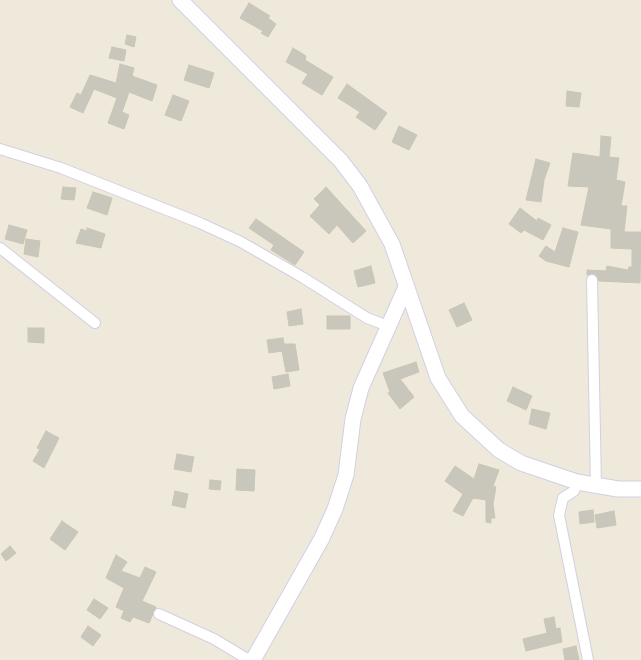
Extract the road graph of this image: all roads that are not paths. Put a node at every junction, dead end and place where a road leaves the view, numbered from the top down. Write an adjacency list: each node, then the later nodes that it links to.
1 (180, 0): 5 (main road)
2 (0, 148): 7 (street)
3 (0, 248): 6 (street)
4 (592, 280): 9 (street)
5 (406, 287): 7 (main road); 8 (main road)
6 (95, 323)
7 (388, 326): 12 (main road)
8 (577, 482): 9 (main road); 13 (street)
9 (596, 486): 10 (main road)
10 (641, 490)
11 (159, 614): 12 (street)
12 (251, 660)
13 (588, 660)

